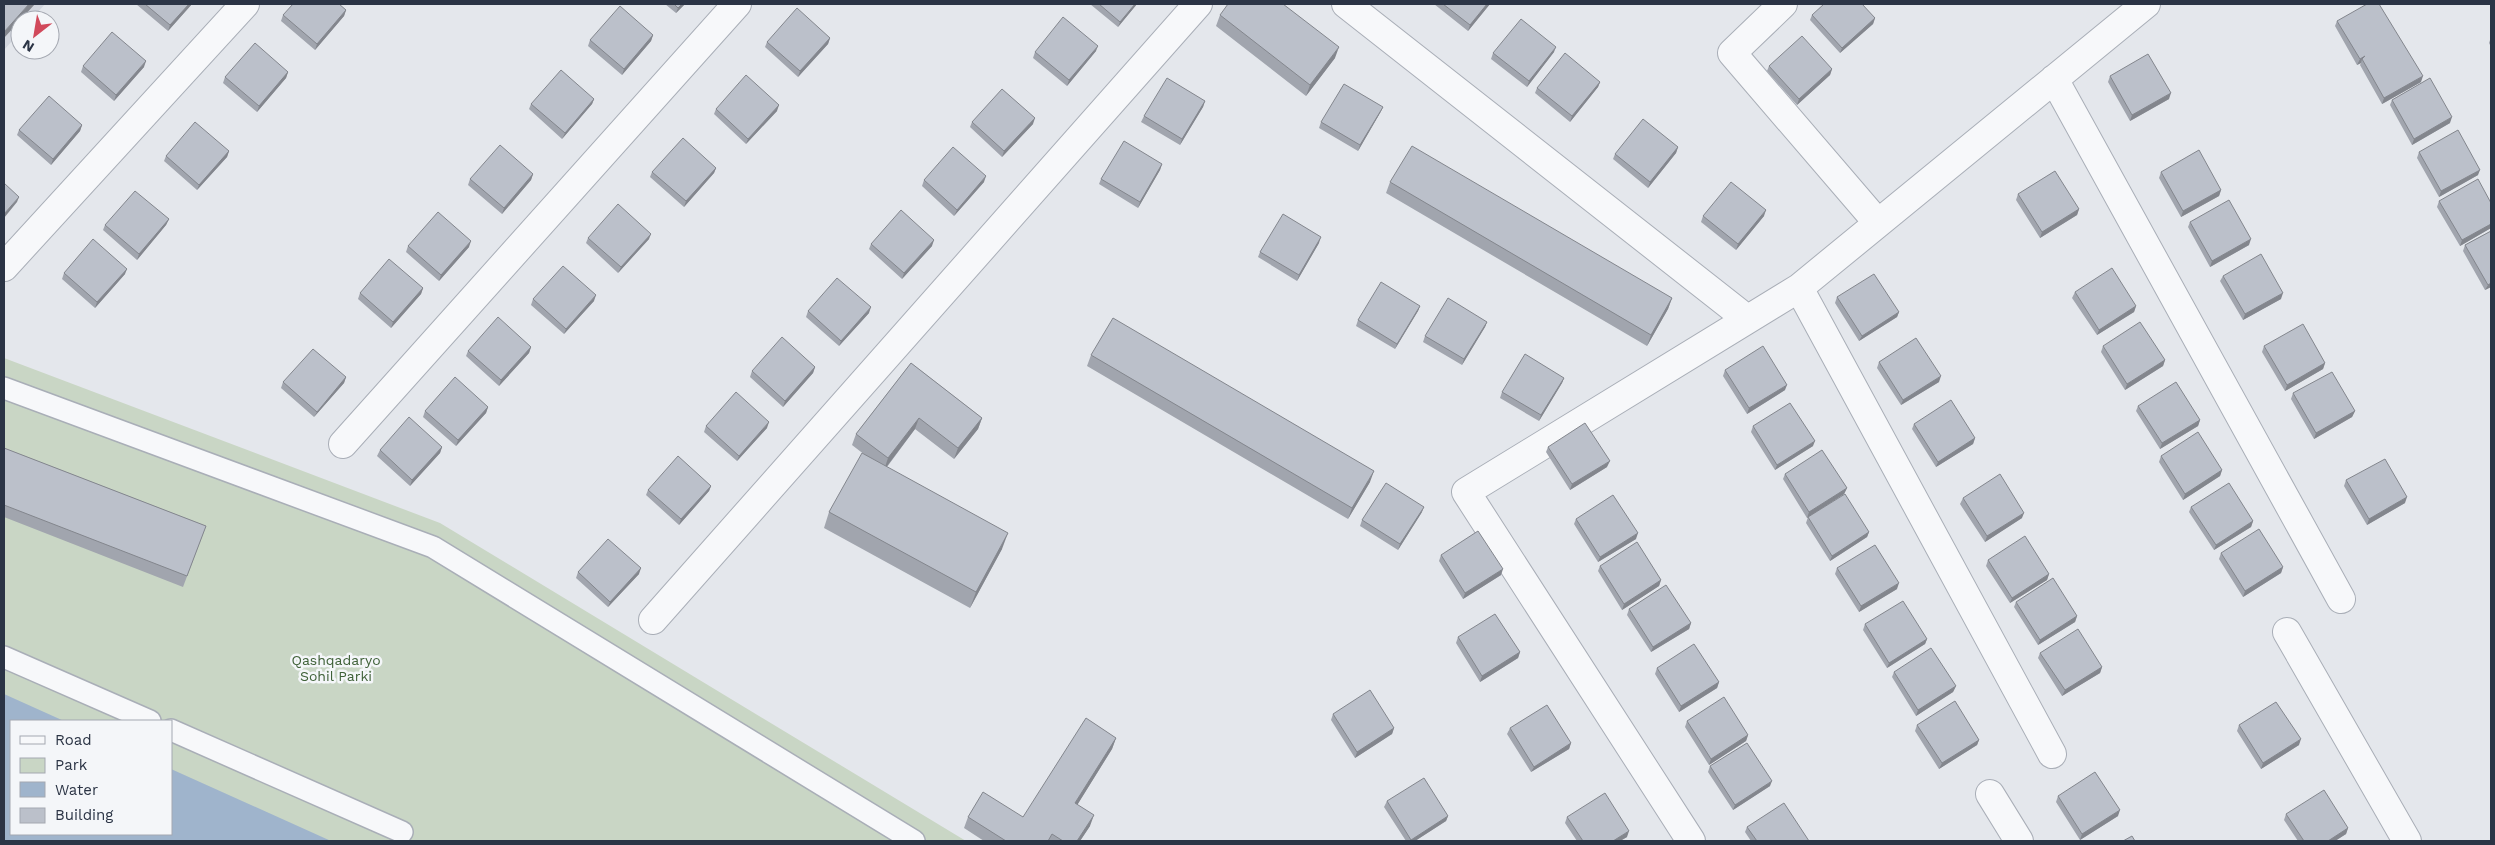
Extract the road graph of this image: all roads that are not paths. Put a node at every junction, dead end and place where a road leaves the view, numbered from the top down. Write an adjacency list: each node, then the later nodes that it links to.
1 (245, 4): 9 (street)
2 (737, 4): 13 (street)
3 (1198, 4): 15 (street)
4 (1346, 4): 11 (street)
5 (1783, 4): 8 (street)
6 (2146, 4): 7 (street)
7 (2054, 79): 8 (street); 14 (street)
8 (1878, 223): 10 (street)
9 (4, 267)
10 (1799, 288): 11 (street); 20 (street)
11 (1747, 318): 24 (street)
12 (4, 388): 23 (street)
13 (343, 444)
14 (2342, 599)
15 (653, 620)
16 (2288, 632): 26 (street)
17 (4, 657): 18 (street)
18 (148, 720)
19 (172, 730): 22 (street)
20 (2052, 754)
21 (1990, 794): 25 (street)
22 (402, 832)
23 (914, 841)
24 (1691, 841)
25 (2019, 841)
26 (2407, 841)

